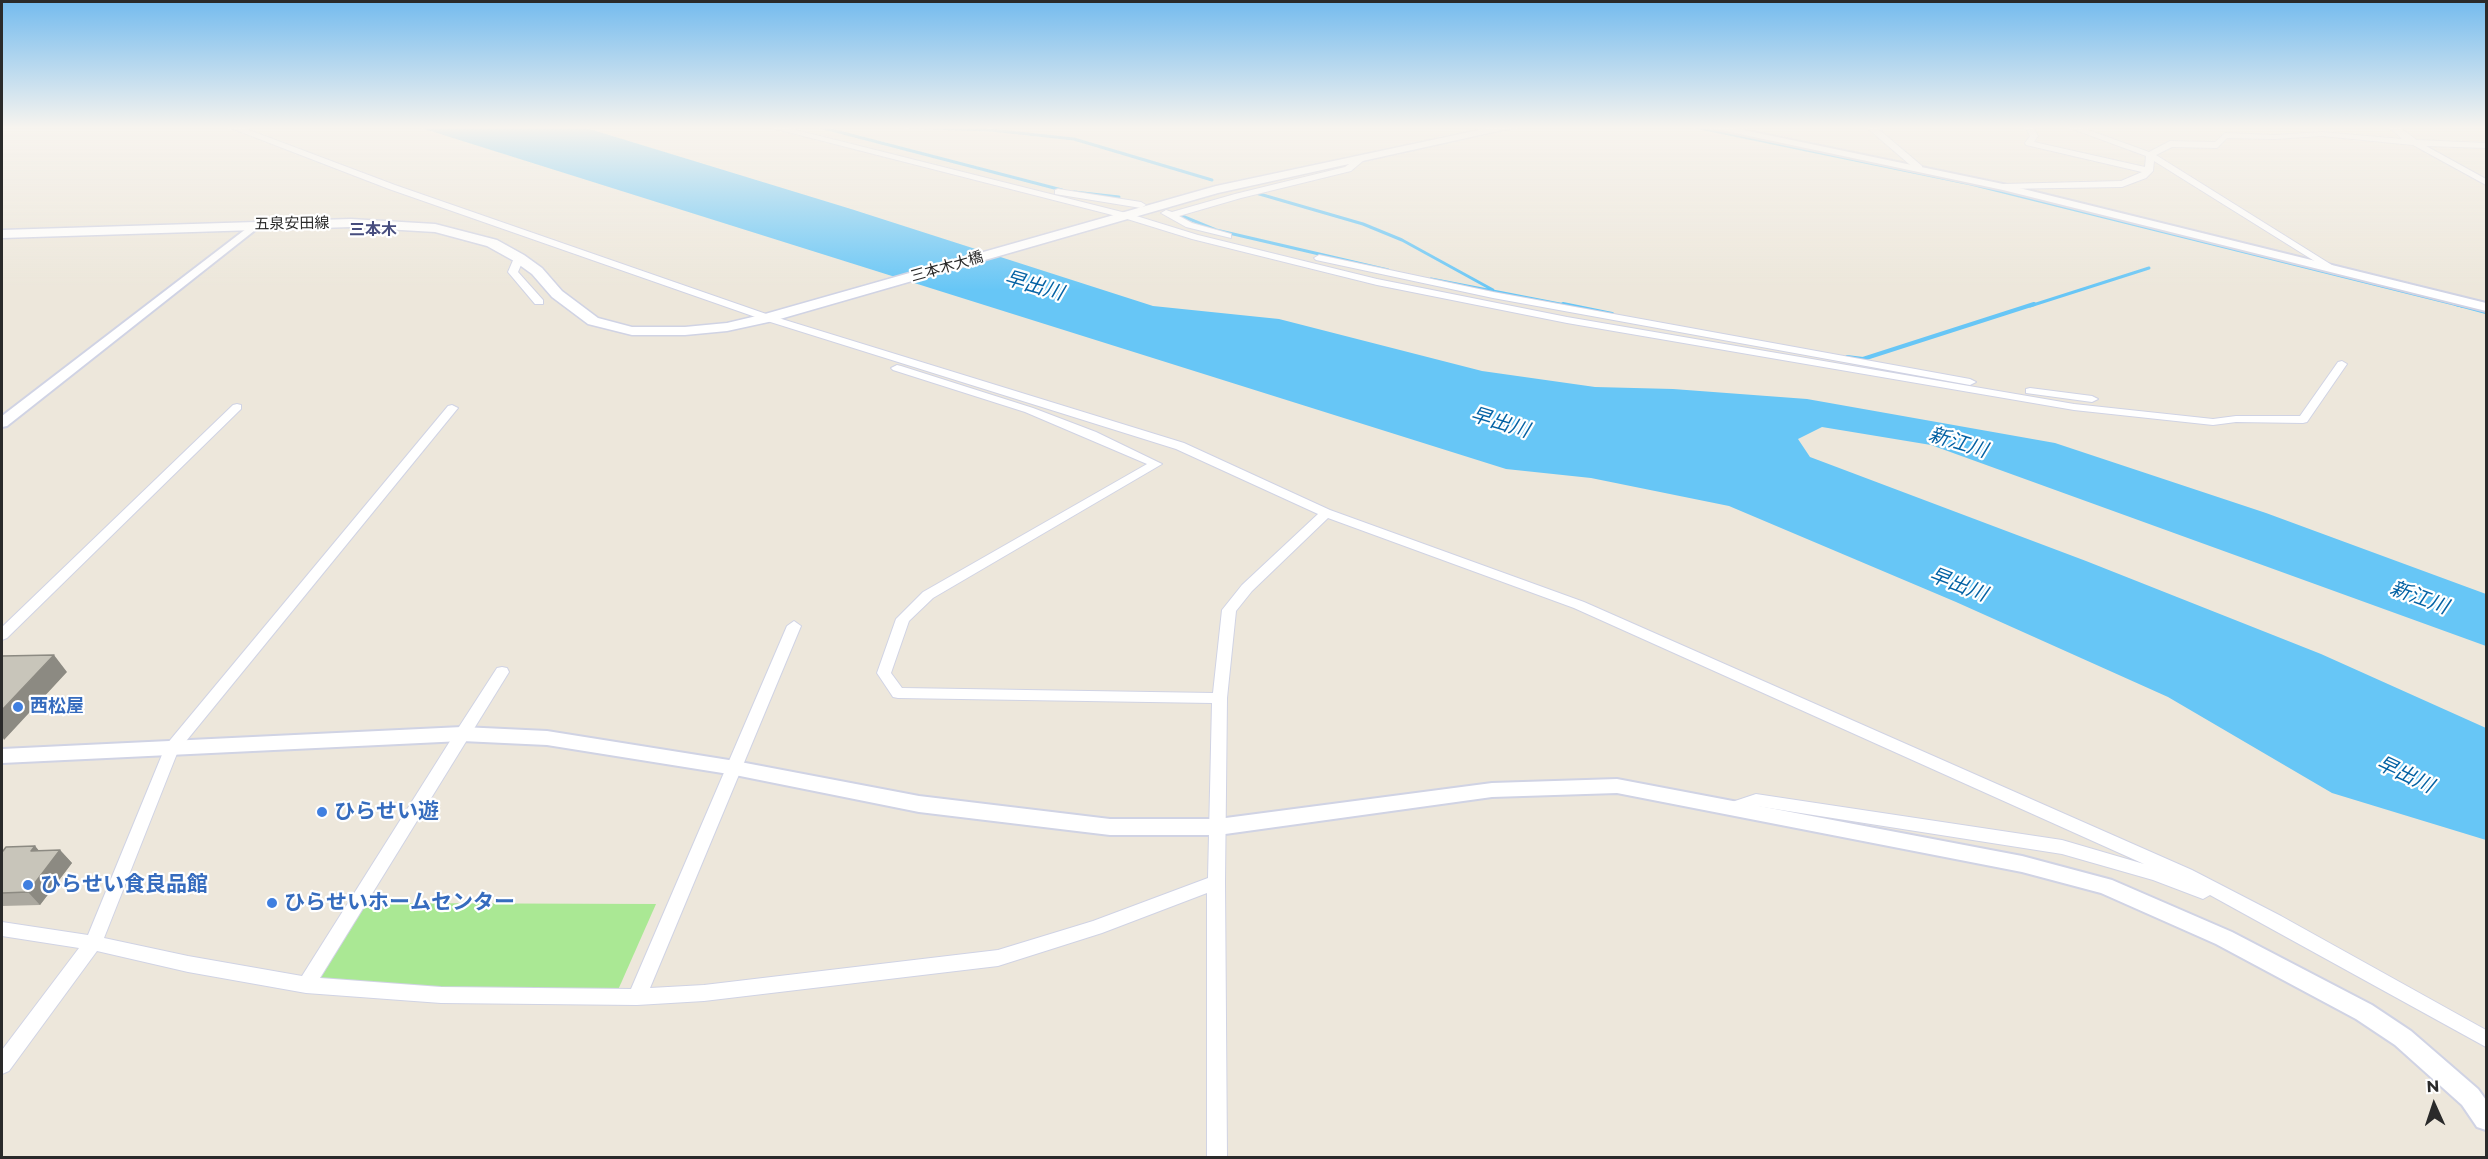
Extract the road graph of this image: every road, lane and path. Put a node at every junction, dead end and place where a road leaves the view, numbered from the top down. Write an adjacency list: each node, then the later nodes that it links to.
1 (374, 181): 18 (street)
2 (982, 181): 11 (street)
3 (1014, 181): 10 (street)
4 (1257, 181): 11 (main road)
5 (1297, 181): 21 (street)
6 (1977, 181): 9 (street)
7 (2132, 181): 9 (street)
8 (2192, 181): 15 (street)
9 (2003, 187): 15 (street)
10 (1141, 205)
11 (1124, 217): 18 (main road, 三本木大橋); 19 (street)
12 (255, 225): 13 (main road, 五泉安田線); 14 (main road, 五泉安田線); 24 (street)
13 (2, 234)
14 (519, 258): 16 (street); 18 (main road, 五泉安田線)
15 (2332, 269): 17 (street)
16 (539, 302)
17 (2487, 308)
18 (771, 317): 25 (street)
19 (2342, 364)
20 (897, 368): 29 (street)
21 (2092, 399)
22 (237, 407): 27 (street)
23 (452, 408): 31 (street)
24 (2, 423)
25 (1326, 513): 29 (street); 37 (street)
26 (794, 626): 33 (street)
27 (2, 635)
28 (502, 672): 30 (street)
29 (1220, 698): 35 (street)
30 (462, 734): 31 (street); 33 (street); 40 (street)
31 (171, 749): 32 (street); 39 (street)
32 (2, 756)
33 (735, 768): 35 (street); 41 (street)
34 (1732, 808): 35 (street); 37 (street); 44 (street)
35 (1218, 827): 36 (street)
36 (1216, 882): 41 (street); 45 (street)
37 (2275, 921): 42 (street)
38 (2, 929): 39 (street)
39 (93, 943): 40 (street); 43 (street)
40 (306, 985): 41 (street)
41 (638, 997)
42 (2487, 1039)
43 (2, 1065)
44 (2487, 1119)
45 (1217, 1158)

